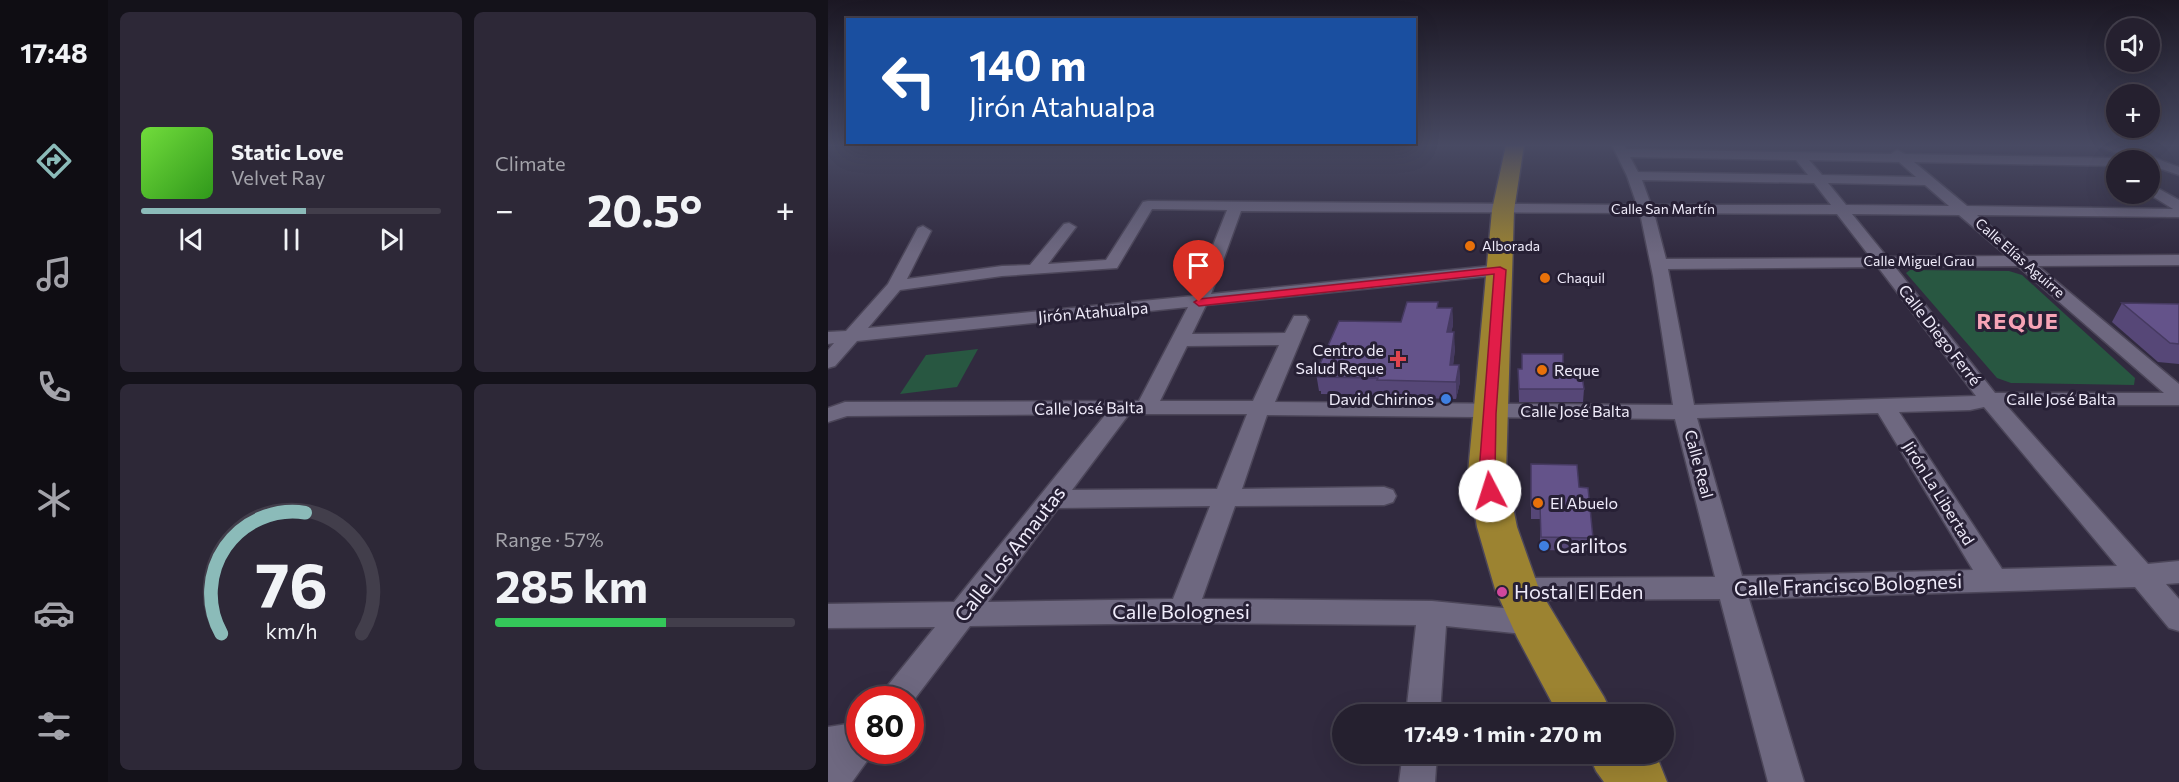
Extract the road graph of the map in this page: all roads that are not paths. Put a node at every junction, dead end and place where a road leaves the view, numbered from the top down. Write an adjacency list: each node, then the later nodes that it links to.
1 (1508, 181): 10 (highway)
2 (1636, 181): 11 (street, Calle Real)
3 (1820, 181): 8 (street, Calle Diego Ferré)
4 (1927, 181): 9 (street, Calle Elías Aguirre)
5 (2160, 194): 6 (street)
6 (2179, 206)
7 (1235, 208): 10 (street, Calle San Martín); 19 (street, Calle San Martín); 22 (street, Calle Los Amautas)
8 (1841, 208): 9 (street, Calle San Martín); 11 (street, Calle San Martín); 17 (street, Calle Diego Ferré)
9 (1964, 209): 12 (street, Calle San Martín); 15 (street, Calle Elías Aguirre)
10 (1503, 210): 11 (street, Calle San Martín); 20 (highway)
11 (1645, 210): 18 (street, Calle Real)
12 (2179, 213)
13 (1069, 227): 19 (street)
14 (923, 231): 21 (street)
15 (2020, 259): 16 (street, Calle Miguel Grau); 17 (street, Calle Miguel Grau); 27 (street, Calle Elías Aguirre)
16 (2179, 260)
17 (1881, 261): 18 (street, Calle Miguel Grau); 28 (street, Calle Diego Ferré)
18 (1659, 264): 33 (street, Calle Real)
19 (1035, 269): 21 (street)
20 (1500, 270): 22 (street, Jirón Atahualpa); 31 (highway)
21 (895, 286): 23 (street)
22 (1199, 302): 23 (street, Jirón Atahualpa); 25 (street, Calle Los Amautas)
23 (851, 336): 24 (street, Jirón Atahualpa); 26 (street)
24 (828, 338)
25 (1180, 339): 30 (street, Calle Los Amautas); 32 (street)
26 (828, 362)
27 (2179, 397): 28 (street, Calle José Balta)
28 (1989, 399): 29 (street, Calle José Balta); 39 (street, Calle Diego Ferré)
29 (1884, 406): 33 (street, Calle José Balta); 40 (street, Jirón La Libertad)
30 (1134, 408): 32 (street, Calle José Balta); 34 (street, Calle José Balta); 36 (street, Calle Los Amautas)
31 (1490, 411): 32 (street, Calle José Balta); 33 (street, Calle José Balta); 42 (highway)
32 (1259, 412): 37 (street)
33 (1684, 412): 41 (street, Calle Real)
34 (828, 415)
35 (1384, 496): 37 (street)
36 (1052, 499): 37 (street); 45 (street, Calle Los Amautas)
37 (1226, 499): 43 (street)
38 (2179, 572): 39 (street, Calle Francisco Bolognesi)
39 (2140, 576): 40 (street, Calle Francisco Bolognesi); 47 (street, Calle Diego Ferré)
40 (1994, 580): 41 (street, Calle Francisco Bolognesi)
41 (1732, 588): 42 (street, Calle Francisco Bolognesi); 59 (street, Calle Real)
42 (1525, 606): 44 (street, Calle Bolognesi); 50 (highway)
43 (1183, 611): 44 (street, Calle Bolognesi); 45 (street, Calle Bolognesi)
44 (1432, 613): 49 (street)
45 (964, 615): 46 (street, Calle Bolognesi); 48 (street, Calle Los Amautas)
46 (828, 616)
47 (2179, 619)
48 (907, 686)
49 (1424, 704)
50 (1580, 704)
51 (846, 740): 52 (street)
52 (828, 743)
53 (846, 762): 56 (street)
54 (1419, 764): 57 (street)
55 (1623, 764): 58 (highway)
56 (830, 782)
57 (1417, 782)
58 (1639, 782)
59 (1786, 782)

